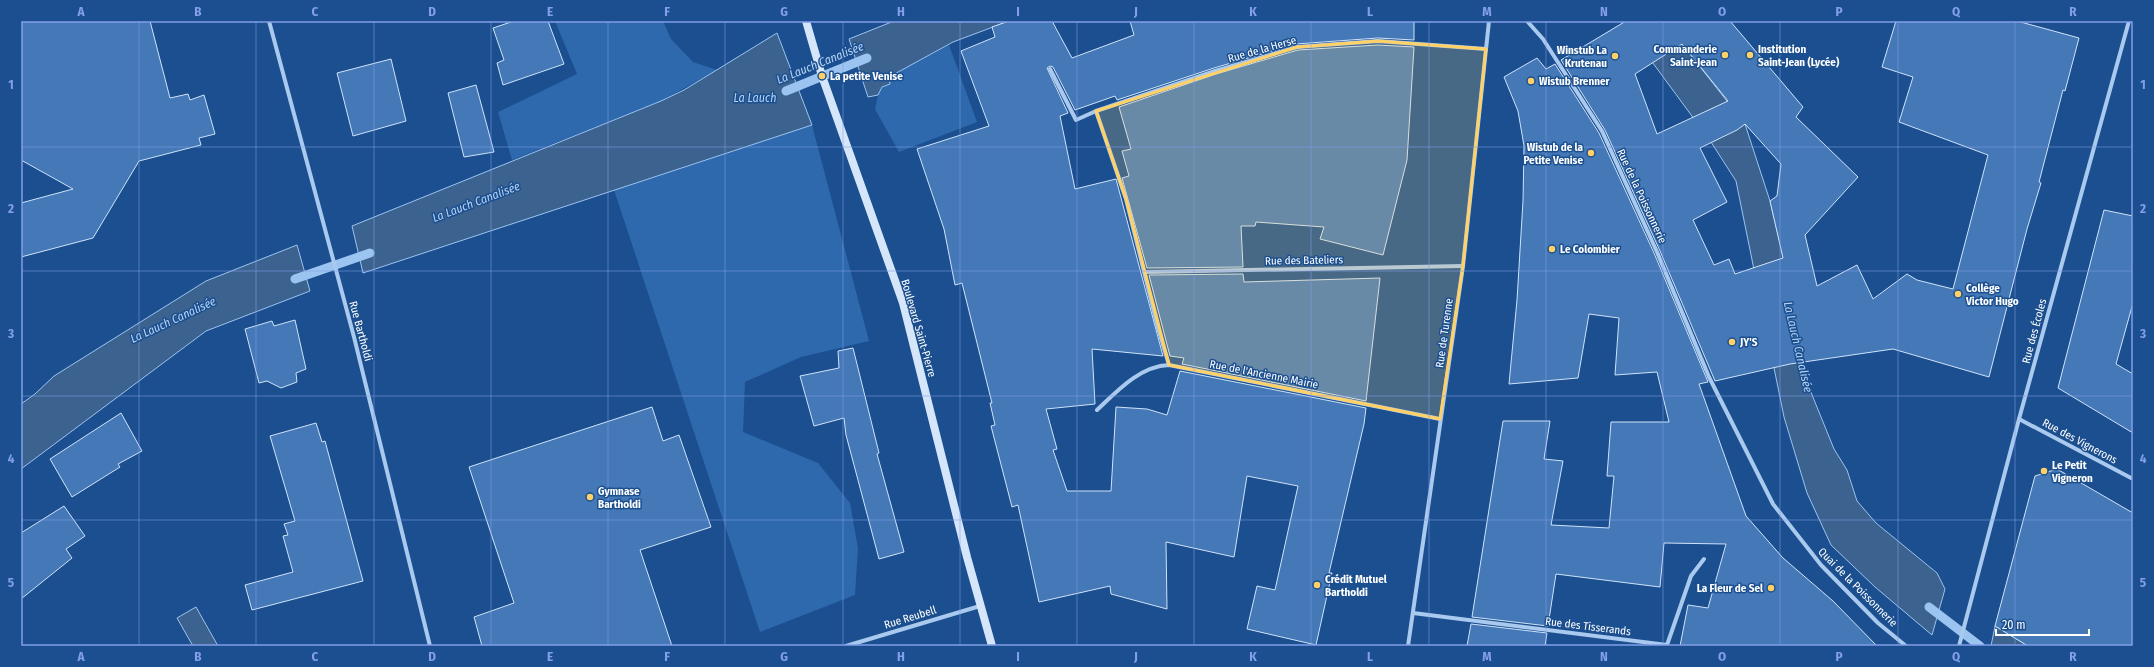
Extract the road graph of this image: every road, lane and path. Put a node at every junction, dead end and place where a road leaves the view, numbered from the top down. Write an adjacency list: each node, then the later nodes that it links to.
1 (269, 21): 20 (street, Rue Bartholdi)
2 (806, 21): 18 (street, Boulevard Saint-Pierre)
3 (1489, 21): 6 (street, Rue de Turenne)
4 (1527, 21): 12 (street, Rue de la Poissonnerie)
5 (2129, 21): 15 (street, Rue des Écoles)
6 (1486, 49): 8 (street, Rue de la Herse); 9 (street, Rue de Turenne)
7 (1050, 69): 8 (street, Rue de la Herse)
8 (1096, 111): 10 (street)
9 (1463, 266): 10 (street, Rue des Bateliers); 14 (street, Rue de Turenne)
10 (1146, 272): 11 (street)
11 (1169, 365): 13 (street, Rue de l'Ancienne Mairie); 14 (street, Rue de l'Ancienne Mairie)
12 (1716, 392): 24 (street, Quai de la Poissonnerie)
13 (1097, 410)
14 (1440, 419): 19 (street, Rue de Turenne)
15 (2019, 419): 16 (street, Rue des Vignerons); 25 (street, Rue des Écoles)
16 (2133, 478)
17 (1704, 559): 19 (street, Rue des Tisserands)
18 (980, 606): 21 (street, Rue Reubell); 22 (street, Boulevard Saint-Pierre)
19 (1413, 613): 23 (street, Rue de Turenne)
20 (430, 646)
21 (846, 646)
22 (992, 646)
23 (1408, 646)
24 (1906, 646)
25 (1959, 646)

